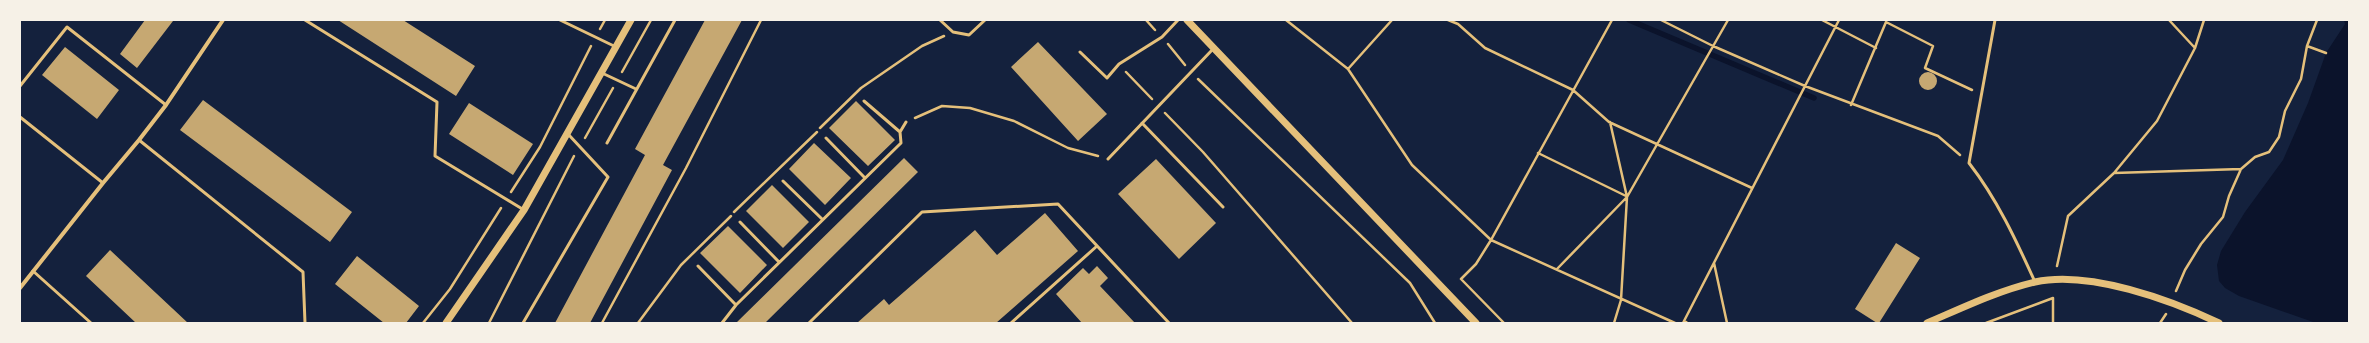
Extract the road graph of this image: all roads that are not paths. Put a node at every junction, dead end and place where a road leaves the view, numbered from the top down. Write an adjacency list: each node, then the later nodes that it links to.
1 (223, 20): 19 (street)
2 (305, 20): 33 (lane)
3 (560, 20): 11 (lane)
4 (632, 20): 11 (street)
5 (675, 20): 17 (lane)
6 (940, 20): 7 (lane)
7 (985, 20)
8 (1178, 20): 13 (lane)
9 (1187, 20): 12 (street)
10 (1994, 20): 40 (lane)
11 (617, 48): 14 (street)
12 (1214, 48): 22 (lane); 51 (street)
13 (1080, 52)
14 (602, 73): 17 (lane); 24 (street)
15 (21, 81): 16 (lane); 19 (lane)
16 (20, 86)
17 (636, 89): 27 (lane)
18 (864, 101): 23 (lane)
19 (166, 105): 26 (street)
20 (20, 117): 31 (lane)
21 (906, 122): 23 (lane)
22 (1142, 123): 28 (lane); 32 (lane)
23 (900, 132): 29 (lane)
24 (568, 133): 33 (street); 46 (lane)
25 (826, 138): 29 (lane)
26 (140, 140): 31 (street); 44 (lane)
27 (607, 143)
28 (1108, 159)
29 (866, 178): 34 (lane)
30 (783, 181): 34 (lane)
31 (103, 183): 39 (street)
32 (1223, 207)
33 (524, 210): 45 (street)
34 (822, 219): 37 (lane)
35 (740, 222): 37 (lane)
36 (1097, 246): 48 (lane); 49 (lane); 50 (lane)
37 (779, 262): 42 (lane)
38 (698, 266): 42 (lane)
39 (33, 271): 41 (street); 43 (lane)
40 (2035, 282): 52 (street); 53 (street)
41 (20, 288)
42 (736, 305): 47 (lane)
43 (92, 323)
44 (305, 323)
45 (446, 323)
46 (523, 323)
47 (722, 323)
48 (809, 323)
49 (1011, 323)
50 (1169, 323)
51 (1476, 323)
52 (1927, 323)
53 (2219, 323)

